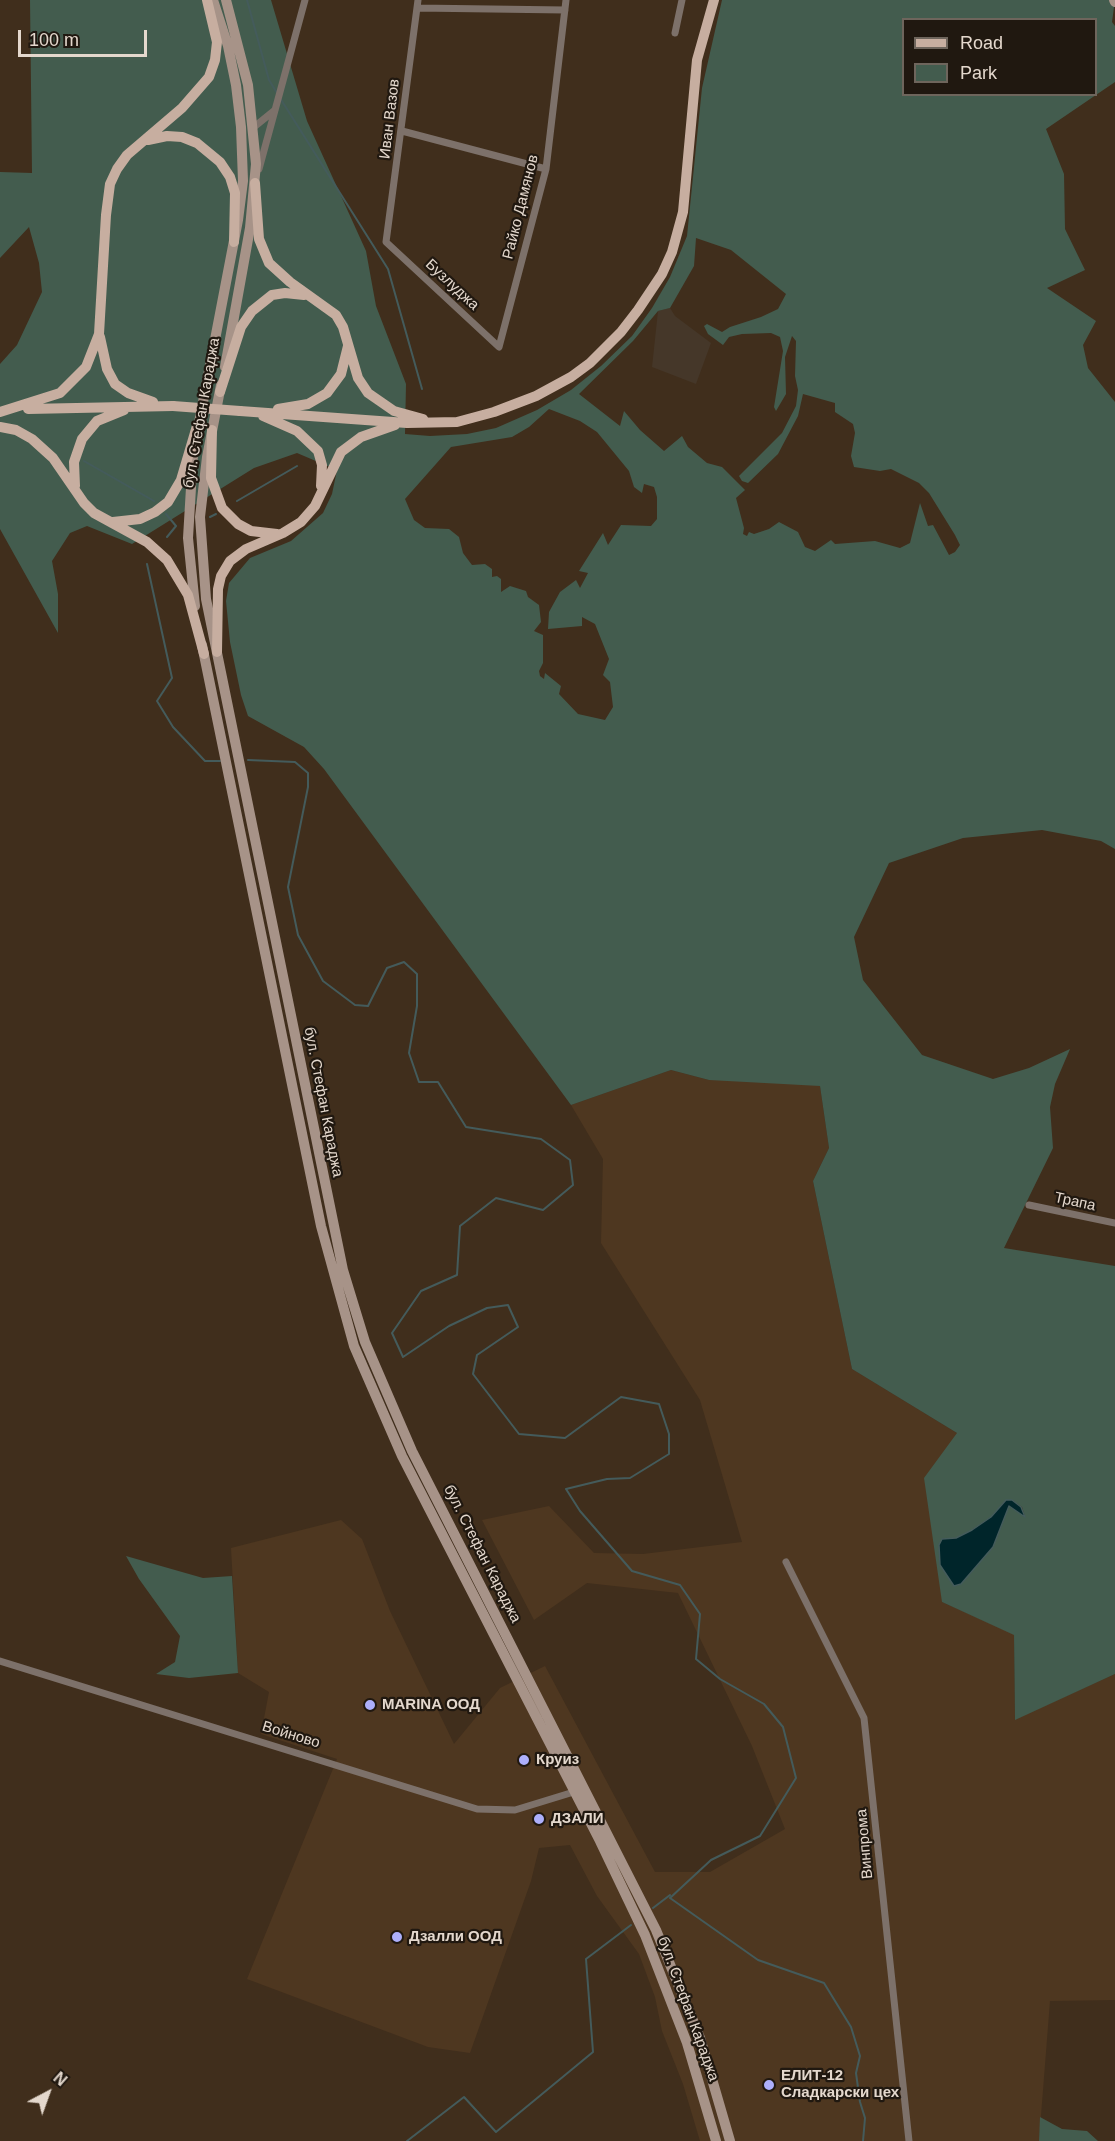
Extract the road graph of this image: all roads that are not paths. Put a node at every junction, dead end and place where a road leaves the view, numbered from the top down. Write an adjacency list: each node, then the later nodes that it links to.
1 (207, 0): 14 (main road)
2 (213, 0): 17 (main road, бул. Стефан Караджа)
3 (226, 0): 12 (main road, бул. Стефан Караджа)
4 (305, 0): 11 (street)
5 (566, 0): 9 (street, Райко Дамянов)
6 (682, 0): 10 (street)
7 (714, 0): 29 (main road)
8 (418, 4): 9 (street); 13 (street, Иван Вазов)
9 (565, 10): 15 (street, Райко Дамянов)
10 (675, 33)
11 (275, 109): 12 (street); 16 (street)
12 (254, 127): 16 (main road, бул. Стефан Караджа)
13 (402, 131): 15 (street); 18 (street, Иван Вазов)
14 (141, 142): 17 (main road); 20 (main road)
15 (546, 169): 22 (street, Райко Дамянов)
16 (255, 183): 19 (main road); 23 (main road, бул. Стефан Караджа)
17 (234, 242): 30 (main road, бул. Стефан Караджа)
18 (386, 242): 22 (street, Бузлуджа)
19 (307, 295): 21 (main road); 23 (main road)
20 (99, 334): 24 (main road); 25 (main road)
21 (348, 346): 27 (main road); 29 (main road)
22 (499, 347)
23 (220, 392): 32 (main road, бул. Стефан Караджа)
24 (168, 406): 25 (main road); 27 (main road, bridge); 33 (main road)
25 (12, 410): 26 (main road)
26 (0, 412)
27 (252, 412): 28 (main road); 34 (main road)
28 (407, 423): 29 (main road); 34 (main road)
29 (441, 423)
30 (197, 426): 35 (main road); 38 (main road, бул. Стефан Караджа)
31 (0, 427): 33 (main road)
32 (212, 430): 36 (main road); 37 (main road, бул. Стефан Караджа)
33 (76, 491): 35 (main road)
34 (320, 493): 36 (main road)
35 (109, 522): 38 (main road)
36 (283, 533): 37 (main road)
37 (217, 652): 43 (main road, бул. Стефан Караджа)
38 (204, 654): 44 (main road, бул. Стефан Караджа)
39 (1029, 1205): 40 (street, Трапа)
40 (1115, 1223)
41 (786, 1562): 47 (street, Винпрома)
42 (0, 1661): 44 (street, Войново)
43 (584, 1786): 44 (street); 46 (main road, бул. Стефан Караджа)
44 (575, 1793): 45 (main road, бул. Стефан Караджа)
45 (716, 2141)
46 (730, 2141)
47 (909, 2141)

